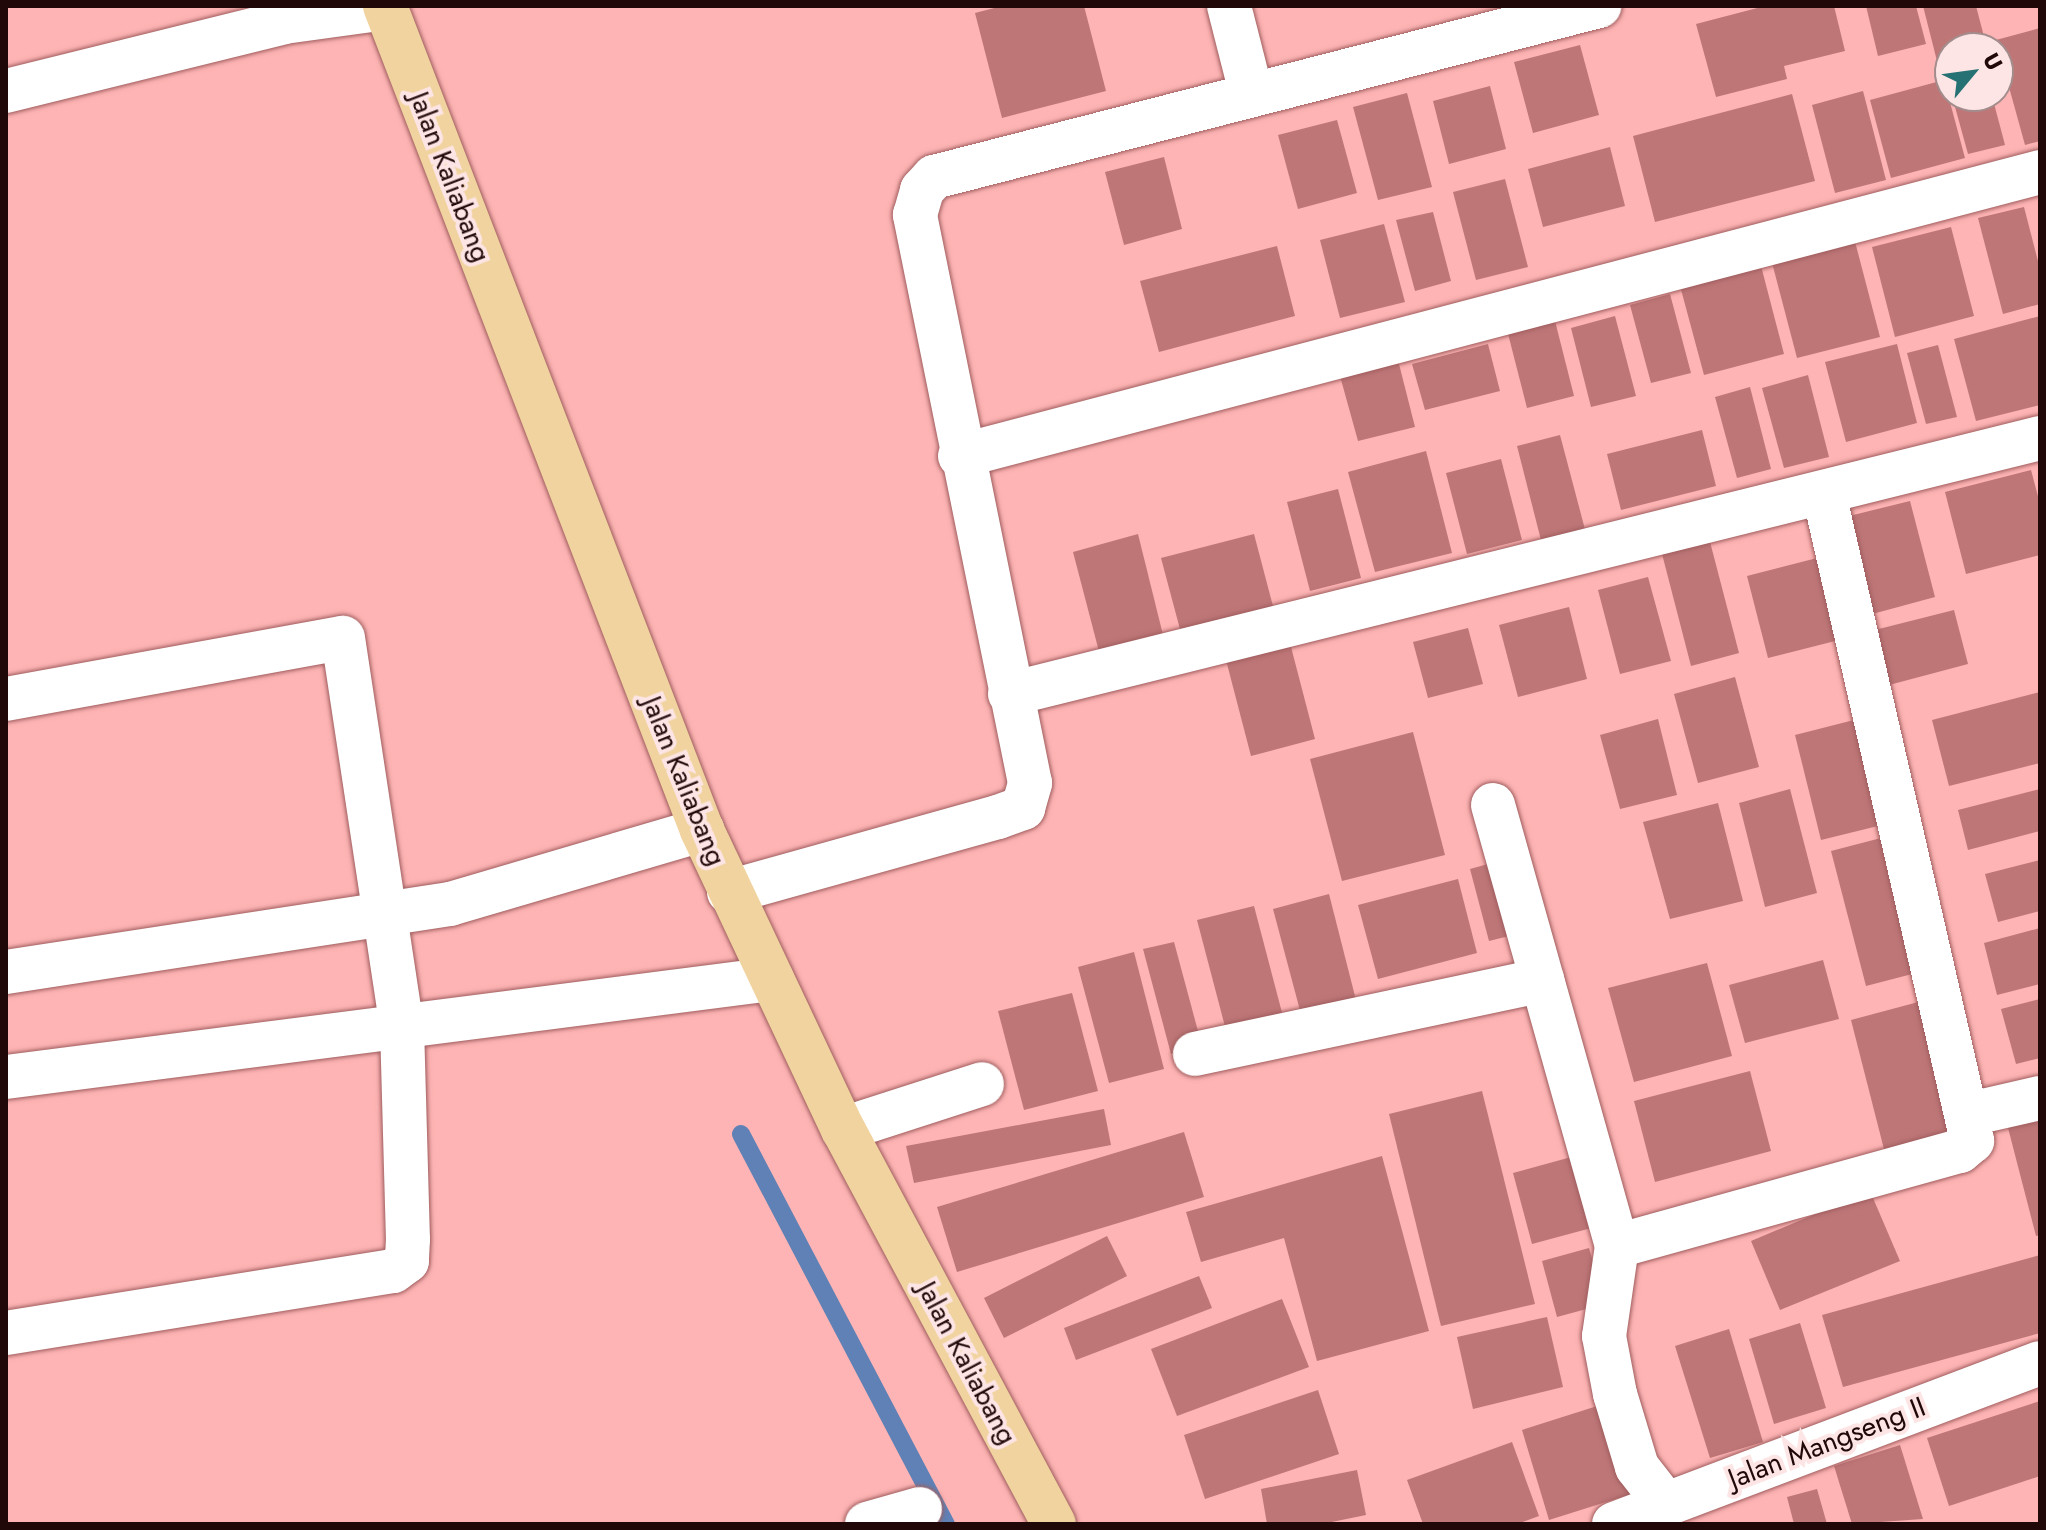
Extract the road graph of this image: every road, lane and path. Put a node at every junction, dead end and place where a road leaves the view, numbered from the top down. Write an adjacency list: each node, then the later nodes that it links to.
1 (1229, 6): 6 (street)
2 (1599, 6): 4 (street)
3 (386, 7): 5 (street); 14 (main road, Jalan Kaliabang)
4 (1493, 18): 6 (street)
5 (6, 91)
6 (1251, 92): 9 (street)
7 (2040, 172): 9 (street)
8 (2040, 438): 10 (street)
9 (960, 456): 11 (street)
10 (1824, 494): 11 (street); 25 (street)
11 (1010, 694): 15 (street)
12 (6, 699): 16 (street)
13 (1493, 805): 19 (street)
14 (702, 830): 15 (main road, Jalan Kaliabang); 16 (street)
15 (729, 892): 18 (main road, Jalan Kaliabang)
16 (387, 912): 17 (street); 20 (street)
17 (6, 972)
18 (772, 979): 20 (street); 26 (main road, Jalan Kaliabang)
19 (1542, 980): 21 (street); 27 (street)
20 (402, 1026): 22 (street); 28 (street)
21 (1195, 1054)
22 (6, 1077)
23 (982, 1084): 26 (street)
24 (2040, 1098): 25 (street)
25 (1970, 1114): 27 (street)
26 (843, 1129): 33 (main road, Jalan Kaliabang)
27 (1617, 1246): 30 (street)
28 (6, 1333)
29 (2040, 1363): 30 (street, Jalan Mangseng II)
30 (1665, 1503): 34 (street, Jalan Mangseng II)
31 (920, 1509): 32 (street)
32 (867, 1524)
33 (1054, 1524)
34 (1614, 1524)

